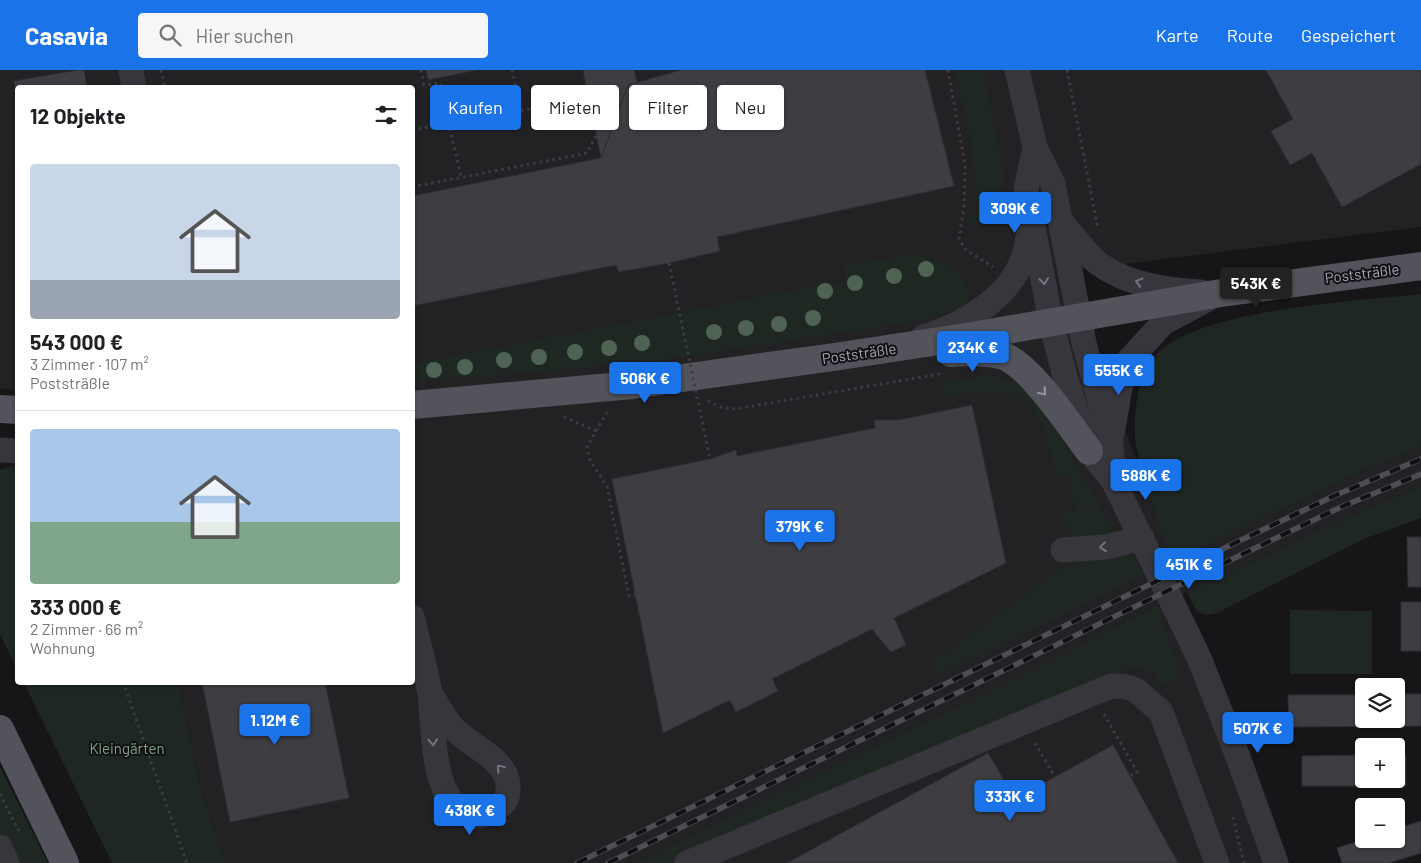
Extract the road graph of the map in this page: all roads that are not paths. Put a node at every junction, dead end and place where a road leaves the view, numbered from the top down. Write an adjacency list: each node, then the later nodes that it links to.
1 (131, 70): 3 (street)
2 (1017, 70): 4 (street)
3 (134, 85)
4 (1035, 147): 5 (street); 6 (street)
5 (1032, 218): 10 (street, one-way to 10); 11 (street)
6 (1059, 220): 8 (street, one-way to 6); 9 (street)
7 (1421, 266): 8 (main road, Poststräßle)
8 (1222, 293): 9 (main road, Poststräßle); 16 (street)
9 (1080, 316): 10 (main road, Poststräßle); 16 (street)
10 (1051, 322): 11 (main road, Poststräßle); 16 (street)
11 (871, 352): 12 (main road, Poststräßle)
12 (834, 357): 13 (main road, Poststräßle); 16 (main road, one-way to 16)
13 (415, 405)
14 (0, 409): 15 (main road)
15 (15, 410)
16 (1100, 447): 19 (street)
17 (0, 450): 18 (street)
18 (15, 451)
19 (1142, 538): 20 (street, one-way to 20); 29 (street)
20 (1063, 550)
21 (415, 629): 22 (street)
22 (430, 693): 22 (street, one-way to 22)
23 (0, 729): 26 (main road)
24 (0, 847): 25 (street)
25 (7, 863)
26 (65, 863)
27 (687, 863): 28 (street)
28 (1217, 863)
29 (1276, 863)

